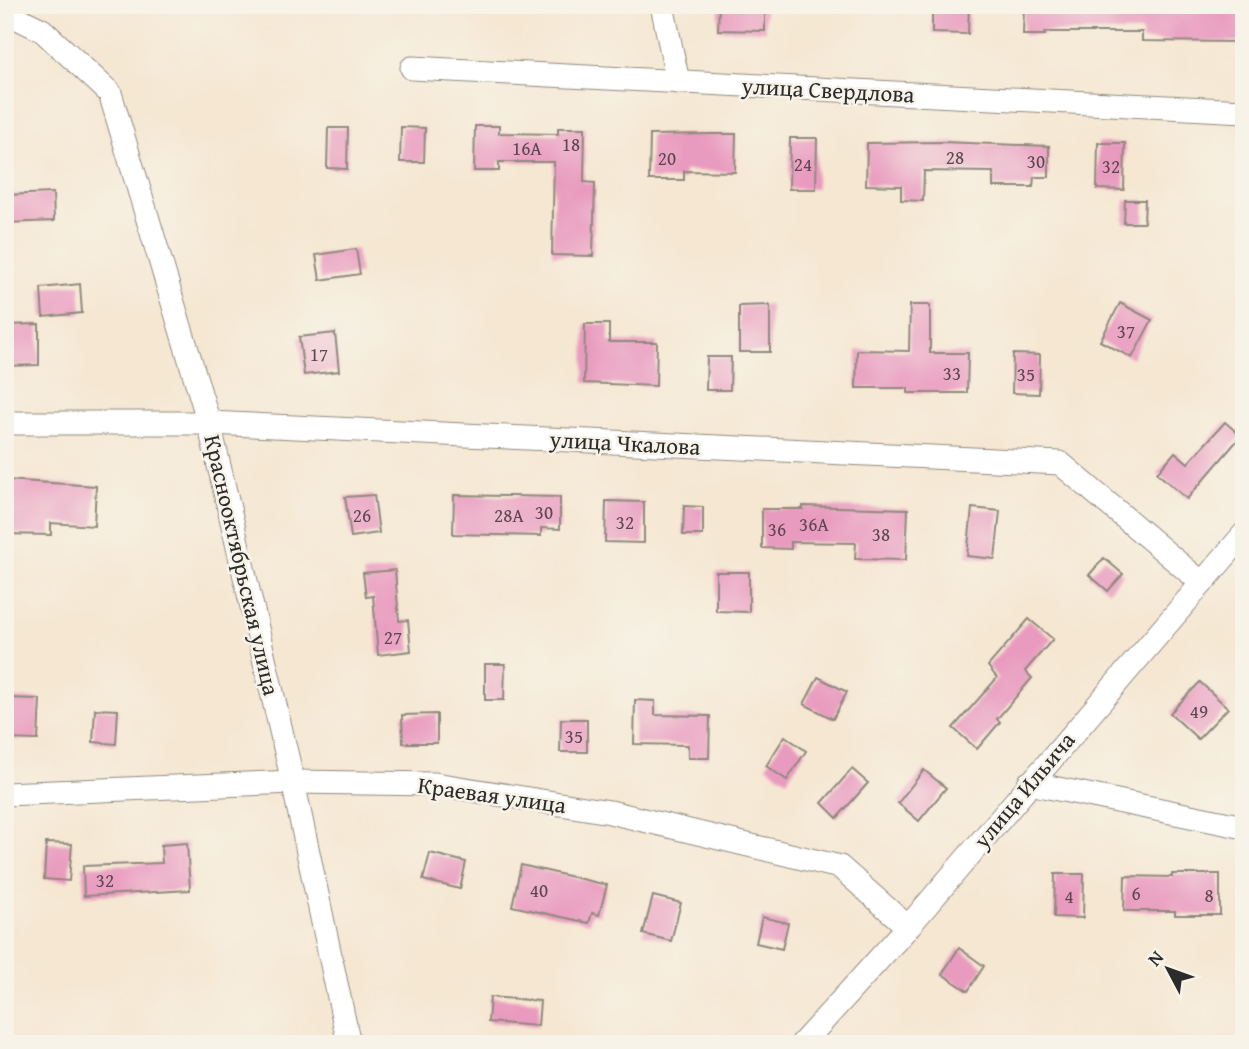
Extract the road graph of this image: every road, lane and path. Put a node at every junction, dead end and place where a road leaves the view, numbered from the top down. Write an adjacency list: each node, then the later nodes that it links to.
1 (662, 5): 4 (street)
2 (5, 12): 7 (street, Краснооктябрьская улица)
3 (412, 68): 4 (street, улица Свердлова)
4 (678, 82): 5 (street, улица Свердлова)
5 (1244, 111)
6 (5, 423): 7 (street, улица Чкалова)
7 (209, 423): 9 (street, улица Чкалова); 10 (street, Краснооктябрьская улица)
8 (1244, 534): 9 (street, улица Ильича)
9 (1202, 583): 11 (street, улица Ильича)
10 (293, 782): 12 (street, Краевая улица); 14 (street, Краевая улица); 15 (street, Краснооктябрьская улица)
11 (1029, 783): 13 (street); 14 (street, улица Ильича)
12 (5, 793)
13 (1244, 827)
14 (908, 927): 16 (street, улица Ильича)
15 (349, 1044)
16 (802, 1044)

